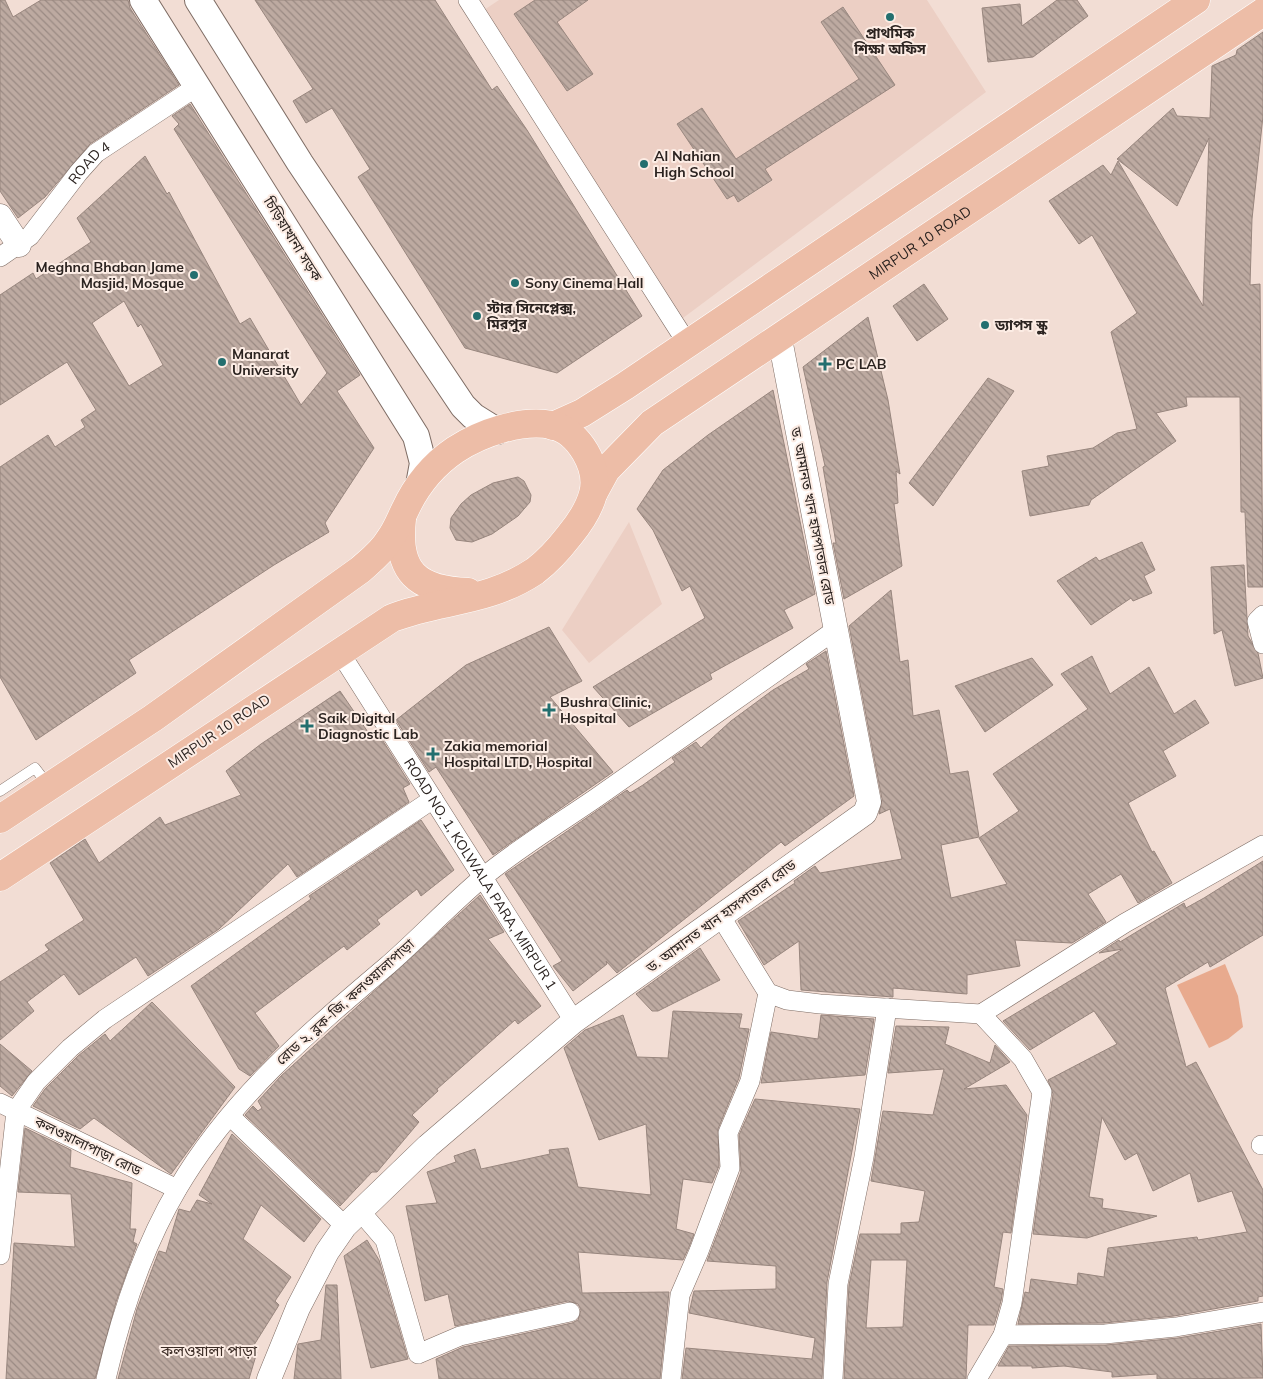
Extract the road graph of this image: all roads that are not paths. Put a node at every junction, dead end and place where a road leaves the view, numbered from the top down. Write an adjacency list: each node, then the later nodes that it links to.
1 (143, 0): 6 (main road, চিড়িয়াখানা সড়ক)
2 (198, 0): 12 (main road)
3 (1196, 0): 10 (main road)
4 (474, 2): 10 (street)
5 (1263, 12): 9 (main road, MIRPUR 10 ROAD)
6 (196, 87): 8 (street, ROAD 4); 13 (main road, চিড়িয়াখানা সড়ক)
7 (0, 216): 8 (street)
8 (9, 251)
9 (780, 339): 14 (main road, MIRPUR 10 ROAD); 18 (street, ড. আমানত খান হাসপাতাল রোড)
10 (687, 343): 11 (main road)
11 (553, 426): 12 (main road); 14 (main road)
12 (497, 431): 13 (main road)
13 (419, 485): 15 (main road)
14 (594, 492): 16 (main road, MIRPUR 10 ROAD)
15 (396, 530): 16 (main road); 21 (main road)
16 (497, 591): 20 (main road, MIRPUR 10 ROAD)
17 (1260, 618): 19 (street)
18 (834, 631): 27 (street, রোড ২, ব্লক-জি, কলওয়ালাপাড়া); 28 (street, ড. আমানত খান হাসপাতাল রোড)
19 (1263, 644)
20 (339, 651): 23 (street, ROAD NO. 1, KOLWALA PARA, MIRPUR 1); 26 (main road, MIRPUR 10 ROAD)
21 (49, 787): 22 (lane); 24 (main road)
22 (0, 791)
23 (433, 799): 27 (street, ROAD NO. 1, KOLWALA PARA, MIRPUR 1); 33 (street)
24 (0, 819)
25 (1263, 845): 31 (street)
26 (0, 877)
27 (483, 877): 32 (street, ROAD NO. 1, KOLWALA PARA, MIRPUR 1); 34 (street, রোড ২, ব্লক-জি, কলওয়ালাপাড়া)
28 (722, 917): 29 (street); 32 (street, ড. আমানত খান হাসপাতাল রোড)
29 (768, 993): 30 (street); 43 (street)
30 (887, 1008): 31 (street); 44 (street)
31 (981, 1014): 40 (street)
32 (574, 1021): 36 (street, ড. আমানত খান হাসপাতাল রোড)
33 (8, 1107): 35 (street, কলওয়ালাপাড়া রোড); 37 (street)
34 (230, 1116): 35 (street, রোড ২, ব্লক-জি, কলওয়ালাপাড়া); 36 (street)
35 (177, 1189): 41 (street, রোড ২, ব্লক-জি, কলওয়ালাপাড়া)
36 (352, 1219): 38 (street); 42 (street, ড. আমানত খান হাসপাতাল রোড)
37 (0, 1255)
38 (570, 1312)
39 (1262, 1313): 40 (street)
40 (1003, 1335): 45 (street)
41 (106, 1379)
42 (269, 1379)
43 (671, 1379)
44 (833, 1379)
45 (977, 1379)

